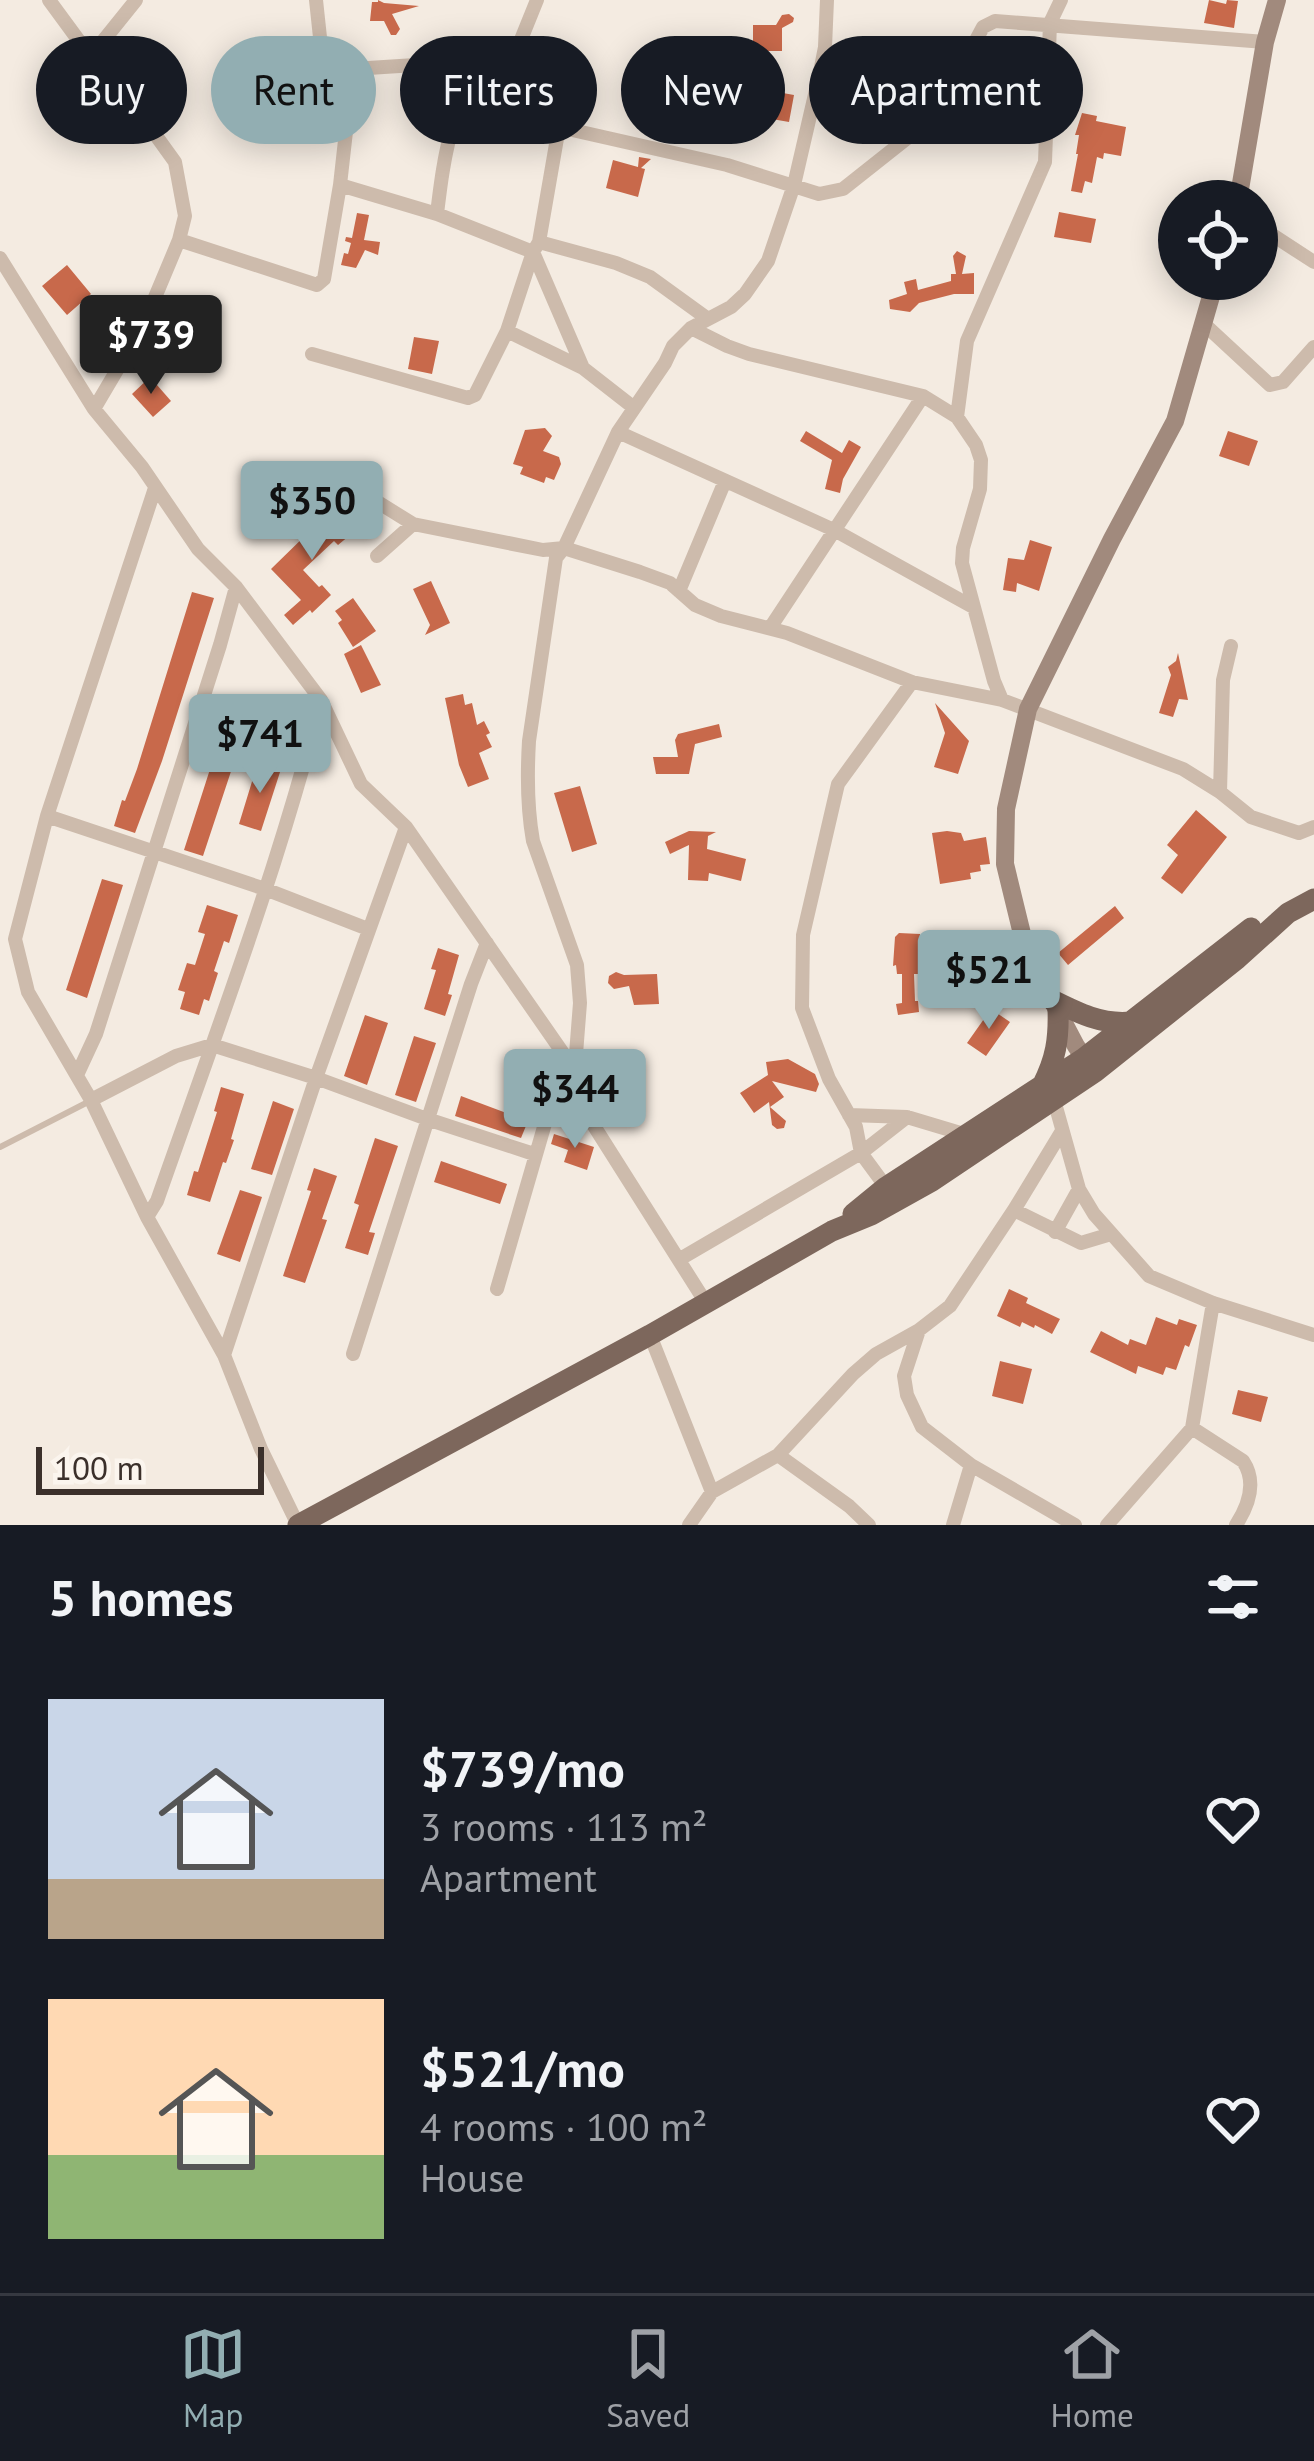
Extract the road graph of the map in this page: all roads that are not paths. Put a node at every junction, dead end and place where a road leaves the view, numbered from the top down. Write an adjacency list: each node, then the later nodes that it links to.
1 (49, 0): 9 (street)
2 (136, 0): 10 (street)
3 (316, 0): 11 (street)
4 (826, 0): 21 (street)
5 (1060, 0): 8 (street)
6 (1277, 0): 13 (street)
7 (541, 2): 12 (street)
8 (1050, 23): 13 (street); 21 (street); 39 (street)
9 (75, 36)
10 (107, 36)
11 (320, 36)
12 (524, 36)
13 (1265, 42): 19 (street)
14 (597, 135): 21 (street)
15 (161, 144): 24 (street)
16 (345, 144): 20 (street)
17 (449, 144): 22 (street)
18 (556, 144): 25 (street)
19 (1242, 180)
20 (340, 185): 22 (street); 24 (street)
21 (794, 185): 29 (street)
22 (436, 214): 25 (street)
23 (1278, 239): 27 (street)
24 (179, 240): 38 (street)
25 (536, 247): 29 (street); 32 (street); 35 (street)
26 (0, 258): 38 (street)
27 (1314, 262)
28 (1210, 300): 30 (street)
29 (708, 319): 31 (street)
30 (1203, 323): 33 (street); 56 (street)
31 (691, 328): 36 (street); 37 (street)
32 (507, 331): 34 (street); 35 (street)
33 (1314, 347)
34 (312, 354)
35 (583, 368): 37 (street)
36 (923, 396): 39 (street); 45 (street)
37 (633, 406): 40 (street)
38 (94, 409): 43 (street)
39 (957, 417): 50 (street)
40 (618, 432): 41 (street); 46 (street)
41 (724, 481): 45 (street); 49 (street)
42 (347, 483): 44 (street)
43 (155, 488): 48 (street); 58 (street)
44 (413, 524): 46 (street); 47 (street)
45 (834, 530): 50 (street); 51 (street)
46 (564, 548): 49 (street); 77 (street)
47 (377, 556)
48 (236, 586): 54 (street); 61 (street)
49 (679, 590): 51 (street)
50 (973, 607): 55 (street)
51 (770, 628): 53 (street)
52 (1231, 646): 57 (street)
53 (911, 682): 55 (street); 75 (street)
54 (321, 700): 60 (street); 62 (street)
55 (1002, 700): 56 (street)
56 (1028, 709): 57 (street); 66 (street)
57 (1220, 792): 59 (street)
58 (47, 816): 61 (street); 71 (street)
59 (1314, 826)
60 (406, 827): 64 (street); 65 (street)
61 (153, 853): 62 (street); 71 (street)
62 (265, 889): 64 (street); 68 (street)
63 (1312, 901): 67 (main road); 70 (main road)
64 (368, 929): 72 (street)
65 (487, 943): 69 (street); 78 (street)
66 (1055, 1005): 67 (main road); 70 (street); 73 (main road)
67 (1133, 1022): 70 (main road)
68 (212, 1045): 72 (street); 74 (street); 87 (street)
69 (565, 1056): 77 (street); 83 (street)
70 (1090, 1065): 73 (main road)
71 (76, 1075): 74 (street)
72 (316, 1078): 78 (street); 99 (street)
73 (1048, 1093): 79 (street); 80 (main road); 88 (main road)
74 (91, 1100): 81 (lane); 87 (street)
75 (849, 1115): 76 (street); 82 (street)
76 (907, 1117): 80 (street); 82 (street)
77 (589, 1118): 91 (street)
78 (428, 1119): 83 (street); 98 (street)
79 (1062, 1131): 85 (street); 86 (street)
80 (967, 1135): 84 (main road)
81 (0, 1148)
82 (861, 1153): 84 (street); 91 (street)
83 (534, 1154): 92 (street)
84 (886, 1187): 88 (main road)
85 (1079, 1189): 89 (street); 90 (street)
86 (1014, 1210): 89 (street); 95 (street)
87 (147, 1217): 99 (street)
88 (832, 1231): 93 (main road)
89 (1055, 1232): 90 (street)
90 (1111, 1234): 94 (street)
91 (680, 1259): 93 (street)
92 (497, 1289)
93 (706, 1303): 96 (main road)
94 (1214, 1303): 97 (street); 100 (street)
95 (919, 1330): 101 (street); 102 (street)
96 (650, 1335): 103 (street); 105 (main road)
97 (1314, 1336)
98 (353, 1354)
99 (224, 1355): 105 (street)
100 (1192, 1428): 104 (street); 110 (street)
101 (778, 1455): 103 (street); 107 (street)
102 (970, 1465): 108 (street); 109 (street)
103 (712, 1492): 106 (street)
104 (1239, 1523)
105 (298, 1525)
106 (688, 1525)
107 (869, 1525)
108 (953, 1525)
109 (1075, 1525)
110 (1107, 1525)

